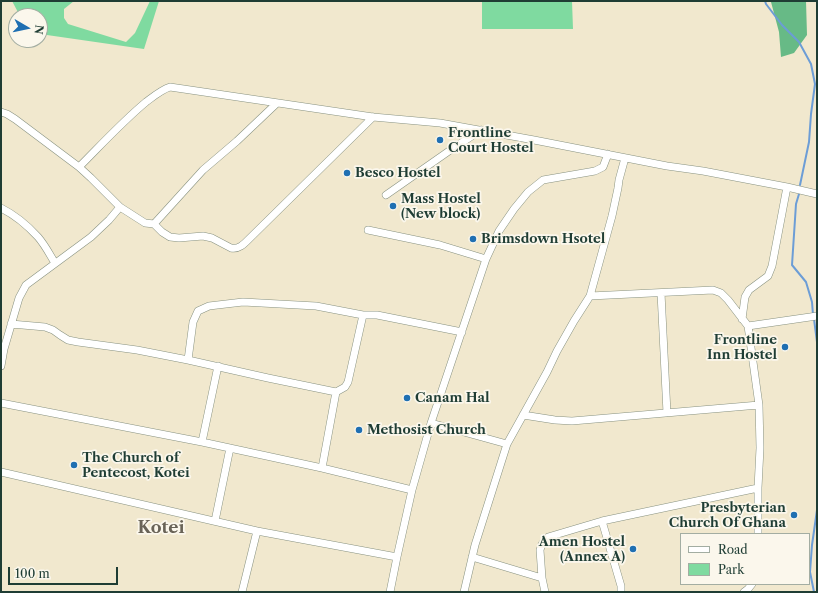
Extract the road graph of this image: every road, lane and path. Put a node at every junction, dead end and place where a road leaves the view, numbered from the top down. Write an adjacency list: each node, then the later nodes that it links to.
1 (276, 104): 3 (street); 7 (street); 13 (street)
2 (1, 112): 7 (street)
3 (373, 118): 4 (street); 13 (street)
4 (481, 130): 5 (street); 10 (street)
5 (608, 154): 6 (street); 15 (street)
6 (625, 158): 8 (street); 18 (street)
7 (79, 167): 11 (street)
8 (787, 187): 9 (street); 21 (street)
9 (817, 194)
10 (386, 195)
11 (120, 207): 13 (street); 16 (street)
12 (1, 208): 16 (street)
13 (154, 224)
14 (368, 230): 15 (street)
15 (486, 260): 24 (street)
16 (55, 264): 22 (street)
17 (661, 293): 18 (street); 21 (street); 31 (street)
18 (590, 296): 32 (street)
19 (363, 315): 24 (street); 25 (street); 28 (street)
20 (817, 316): 23 (street)
21 (742, 319): 23 (street)
22 (11, 324): 25 (street); 26 (street)
23 (748, 326): 30 (street)
24 (462, 332): 33 (street)
25 (188, 360): 27 (street)
26 (1, 366)
27 (218, 366): 28 (street); 34 (street)
28 (336, 392): 37 (street)
29 (1, 403): 34 (street)
30 (759, 405): 31 (street); 39 (street)
31 (667, 413): 32 (street)
32 (523, 415): 35 (street)
33 (431, 423): 35 (street); 40 (street)
34 (202, 442): 36 (street)
35 (507, 444): 46 (street)
36 (230, 448): 37 (street); 41 (street)
37 (322, 468): 40 (street)
38 (1, 472): 41 (street)
39 (758, 488): 42 (street); 44 (street)
40 (412, 490): 45 (street)
41 (215, 521): 43 (street)
42 (602, 521): 47 (street); 49 (street)
43 (257, 531): 45 (street); 50 (street)
44 (758, 533)
45 (397, 557): 51 (street)
46 (472, 557): 47 (street); 52 (street)
47 (542, 578): 53 (street)
48 (751, 585): 55 (street)
49 (621, 589): 54 (street)
50 (242, 592)
51 (390, 592)
52 (464, 592)
53 (545, 592)
54 (628, 592)
55 (744, 592)

